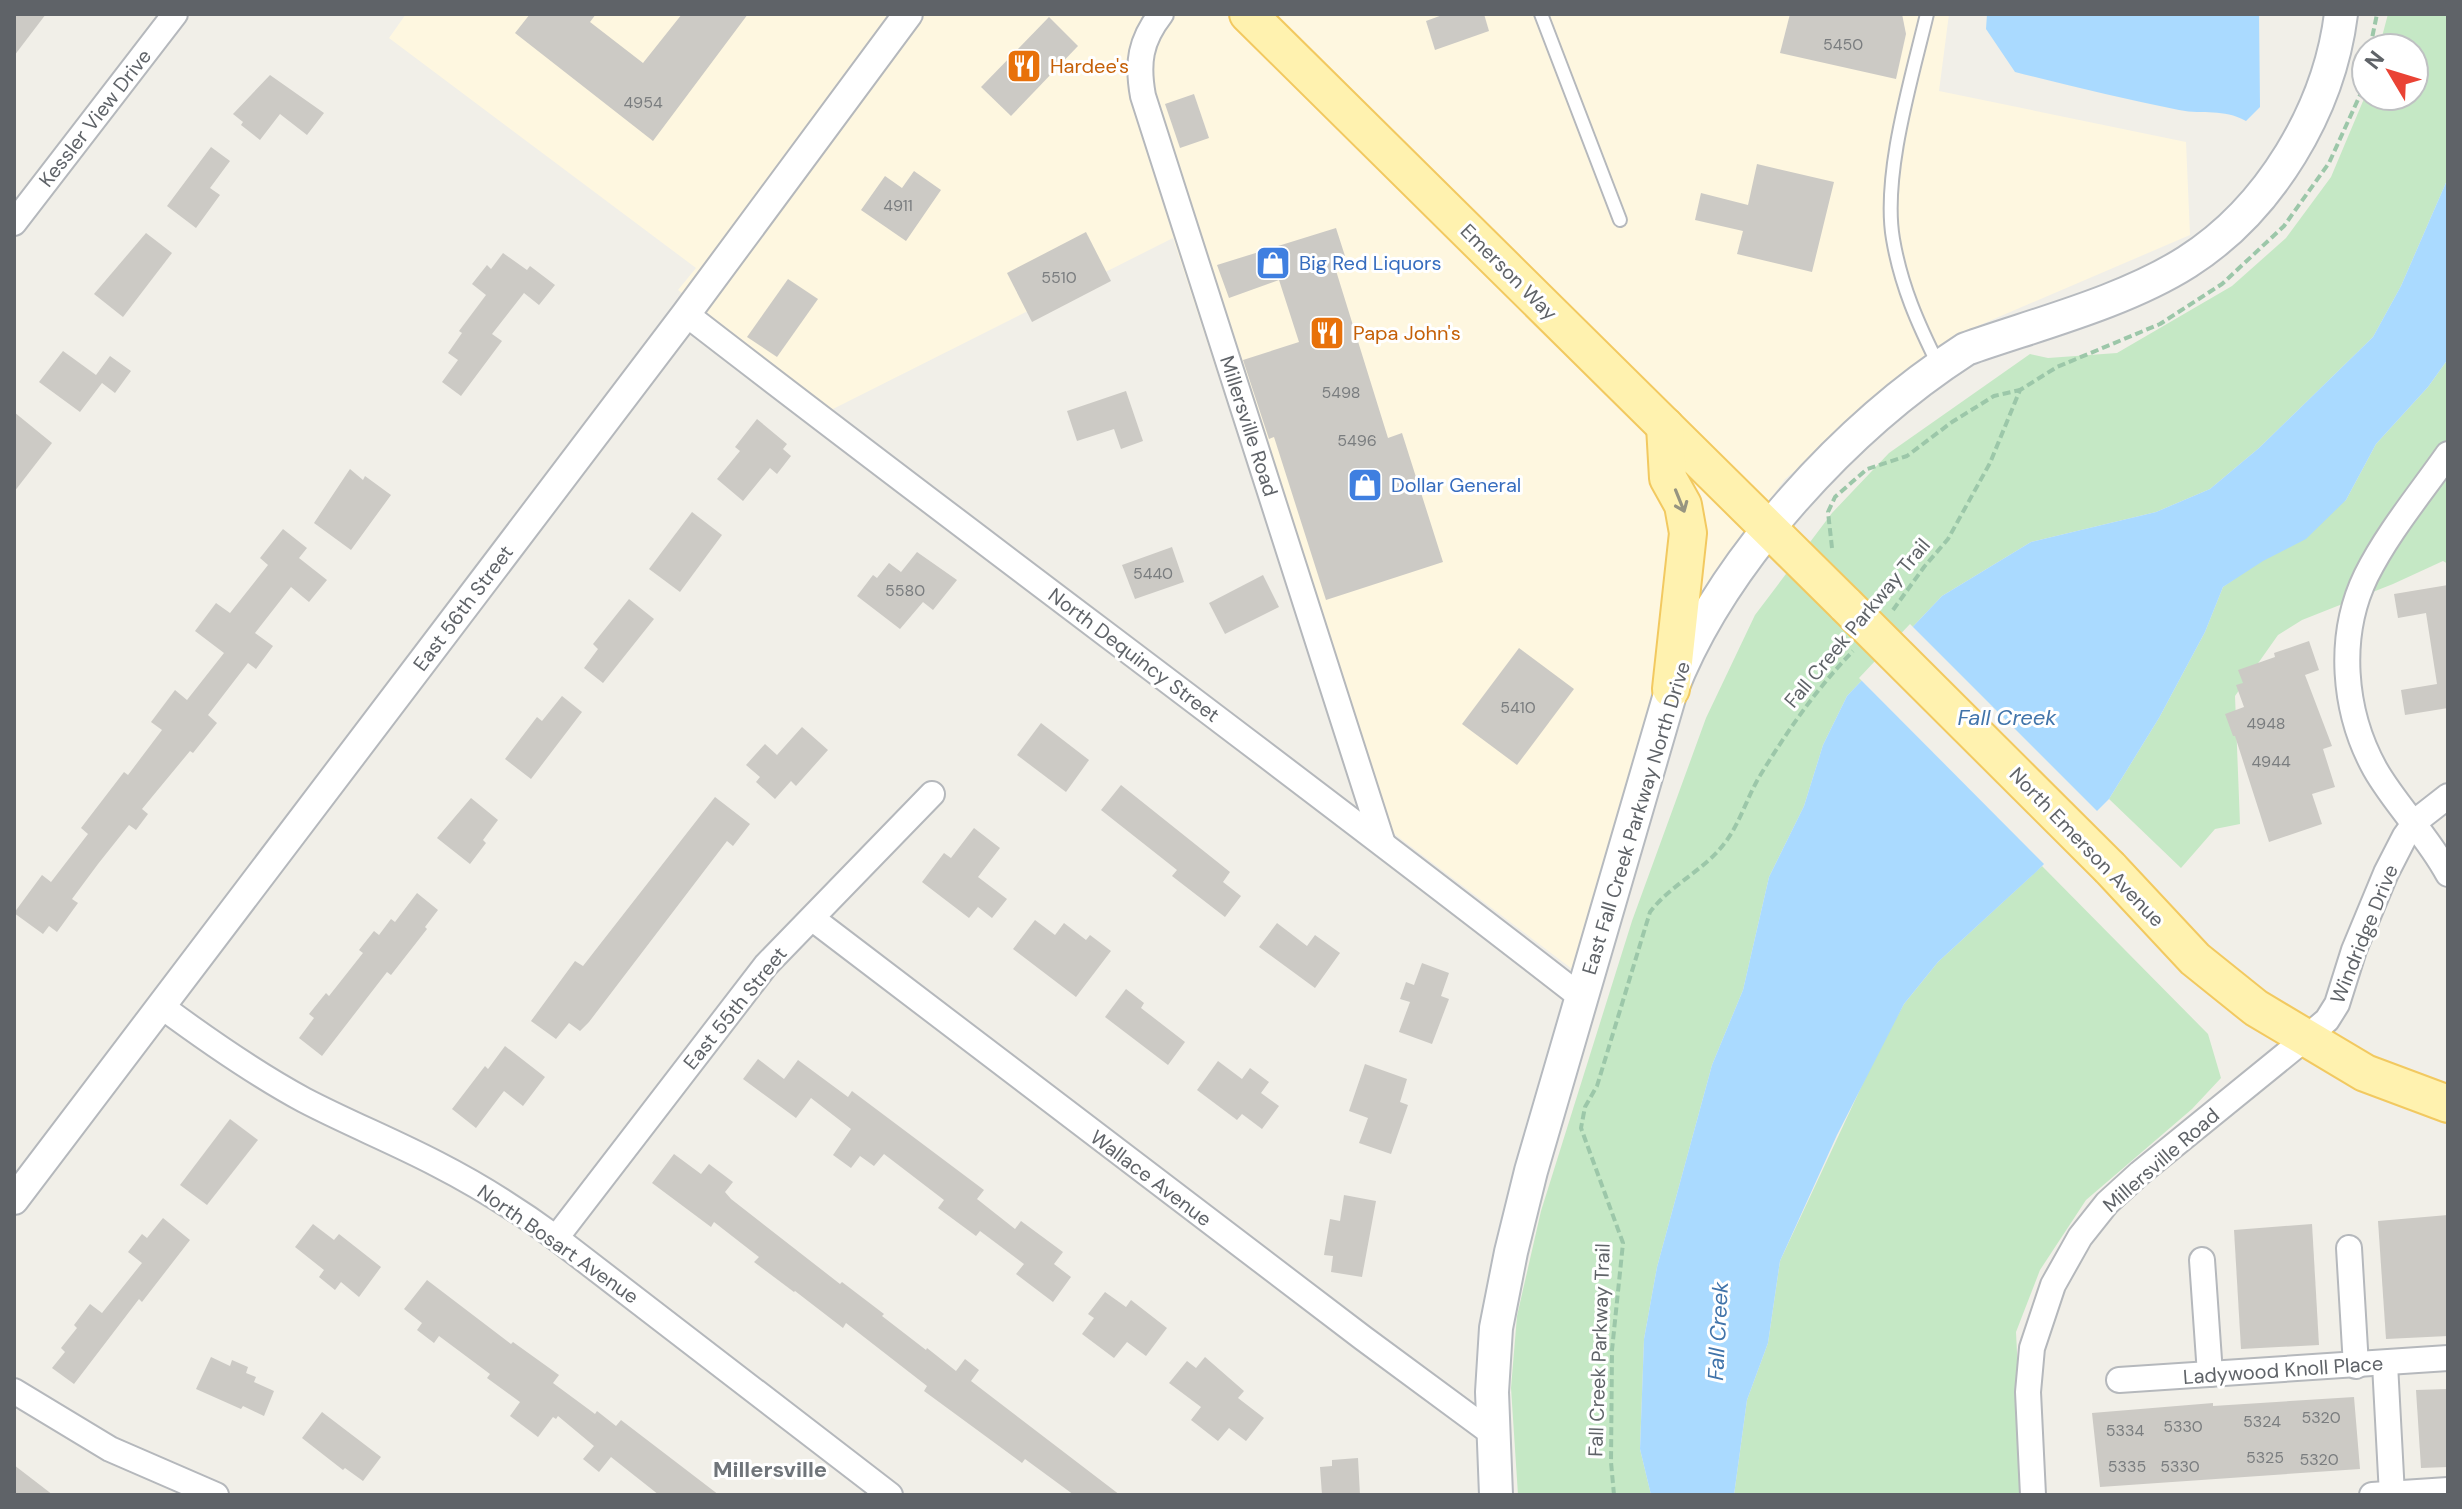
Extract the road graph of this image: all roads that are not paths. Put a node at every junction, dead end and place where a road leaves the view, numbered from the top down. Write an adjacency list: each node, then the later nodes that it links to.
1 (175, 14): 9 (street, Kessler View Drive)
2 (908, 14): 10 (street, East 56th Street)
3 (1161, 14): 19 (street, Millersville Road)
4 (1248, 14): 12 (main road, Emerson Way)
5 (1541, 14): 8 (lane)
6 (1927, 14): 11 (lane)
7 (2341, 14): 11 (main road, East Fall Creek Parkway North Drive)
8 (1620, 220)
9 (14, 223)
10 (686, 314): 19 (street, North Dequincy Street); 23 (street, East 56th Street)
11 (1939, 366): 14 (main road, East Fall Creek Parkway North Drive)
12 (1665, 426): 14 (main road, Emerson Way); 15 (main road, one-way to 15)
13 (2448, 454): 18 (street)
14 (1770, 530): 15 (main road, East Fall Creek Parkway North Drive); 24 (main road, North Emerson Avenue, bridge)
15 (1671, 689): 22 (main road, East Fall Creek Parkway North Drive)
16 (932, 794): 21 (street, East 55th Street)
17 (2448, 796): 18 (street, Windridge Drive)
18 (2414, 824): 20 (street); 24 (street, Windridge Drive)
19 (1382, 841): 22 (street, North Dequincy Street)
20 (2448, 874)
21 (813, 919): 27 (street, East 55th Street); 36 (street, Wallace Avenue)
22 (1581, 997): 36 (main road, East Fall Creek Parkway North Drive)
23 (161, 1006): 26 (street, East 56th Street); 27 (street, North Bosart Avenue)
24 (2306, 1038): 25 (main road, North Emerson Avenue); 41 (street, Millersville Road)
25 (2448, 1104)
26 (14, 1200)
27 (556, 1238): 39 (street, North Bosart Avenue)
28 (2349, 1248): 32 (street)
29 (2202, 1260): 33 (street)
30 (2448, 1358): 31 (street, Ladywood Knoll Place)
31 (2385, 1364): 32 (street, Ladywood Knoll Place); 42 (street)
32 (2356, 1366): 33 (street, Ladywood Knoll Place)
33 (2210, 1374): 34 (street, Ladywood Knoll Place)
34 (2119, 1380)
35 (14, 1391): 38 (street)
36 (1493, 1434): 40 (main road, East Fall Creek Parkway North Drive)
37 (2448, 1490): 42 (street)
38 (216, 1495)
39 (890, 1495)
40 (1496, 1495)
41 (2033, 1495)
42 (2385, 1495)

